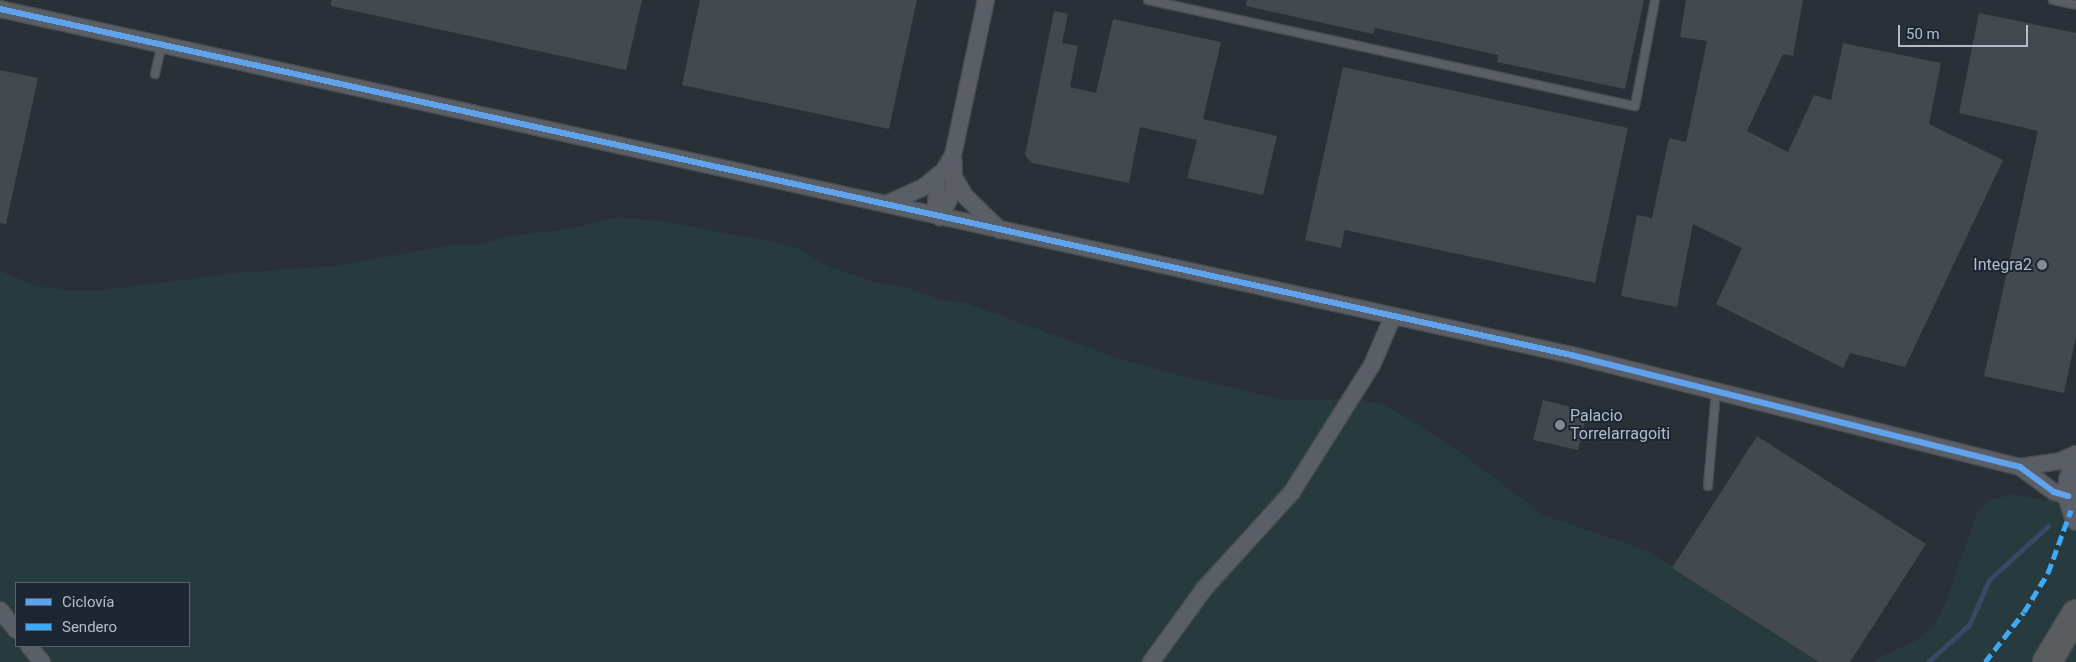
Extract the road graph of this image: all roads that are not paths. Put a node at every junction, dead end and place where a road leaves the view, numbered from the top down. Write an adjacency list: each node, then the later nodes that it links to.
1 (986, 0): 9 (street)
2 (1148, 0): 3 (lane)
3 (1655, 0)
4 (2053, 0): 5 (lane)
5 (2076, 5)
6 (0, 10): 7 (street)
7 (162, 44): 8 (lane); 12 (street)
8 (155, 74)
9 (953, 155): 10 (street); 11 (street)
10 (937, 177): 12 (street); 13 (street)
11 (954, 177): 13 (street); 14 (street)
12 (886, 204): 13 (street)
13 (940, 217): 14 (street)
14 (1000, 230): 15 (street)
15 (1393, 316): 16 (street); 28 (street)
16 (1716, 390): 19 (street); 20 (lane)
17 (2076, 454): 19 (street)
18 (2076, 460): 21 (street)
19 (2020, 467): 21 (street)
20 (1708, 486)
21 (2068, 496): 22 (street)
22 (2076, 520)
23 (0, 610): 25 (street)
24 (2076, 614): 29 (highway)
25 (15, 629)
26 (30, 647): 27 (street)
27 (42, 662)
28 (1150, 662)
29 (2047, 662)

